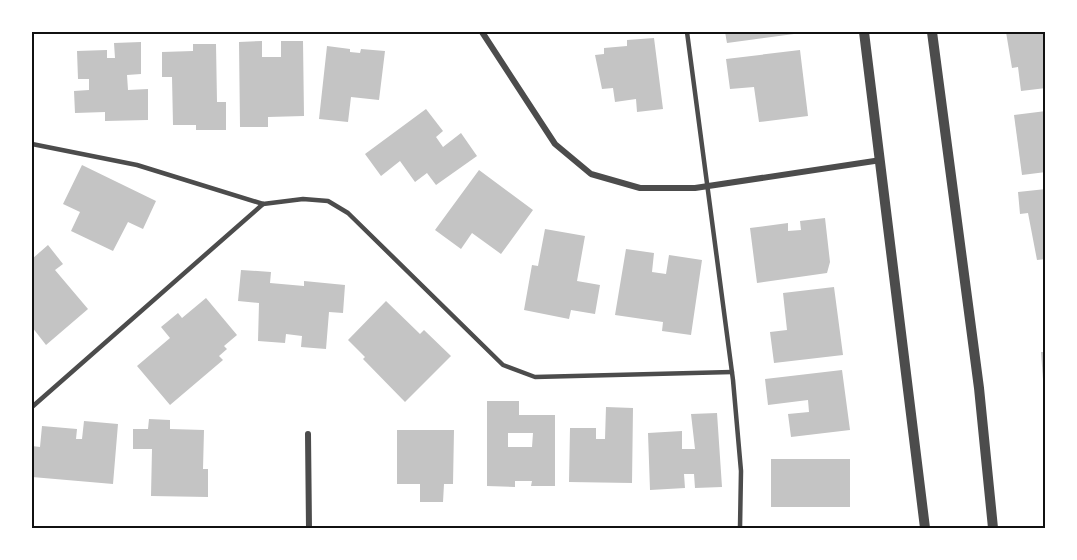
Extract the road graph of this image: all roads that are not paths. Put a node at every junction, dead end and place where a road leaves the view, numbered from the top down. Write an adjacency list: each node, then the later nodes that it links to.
1 (482, 32): 7 (street)
2 (687, 32): 7 (lane)
3 (864, 32): 6 (street)
4 (932, 32): 15 (street)
5 (32, 144): 8 (lane)
6 (880, 160): 7 (street); 14 (street)
7 (709, 186): 9 (lane)
8 (263, 204): 9 (lane); 10 (lane)
9 (732, 372): 13 (lane)
10 (32, 406)
11 (308, 434): 12 (street)
12 (309, 528)
13 (740, 528)
14 (925, 528)
15 (993, 528)

